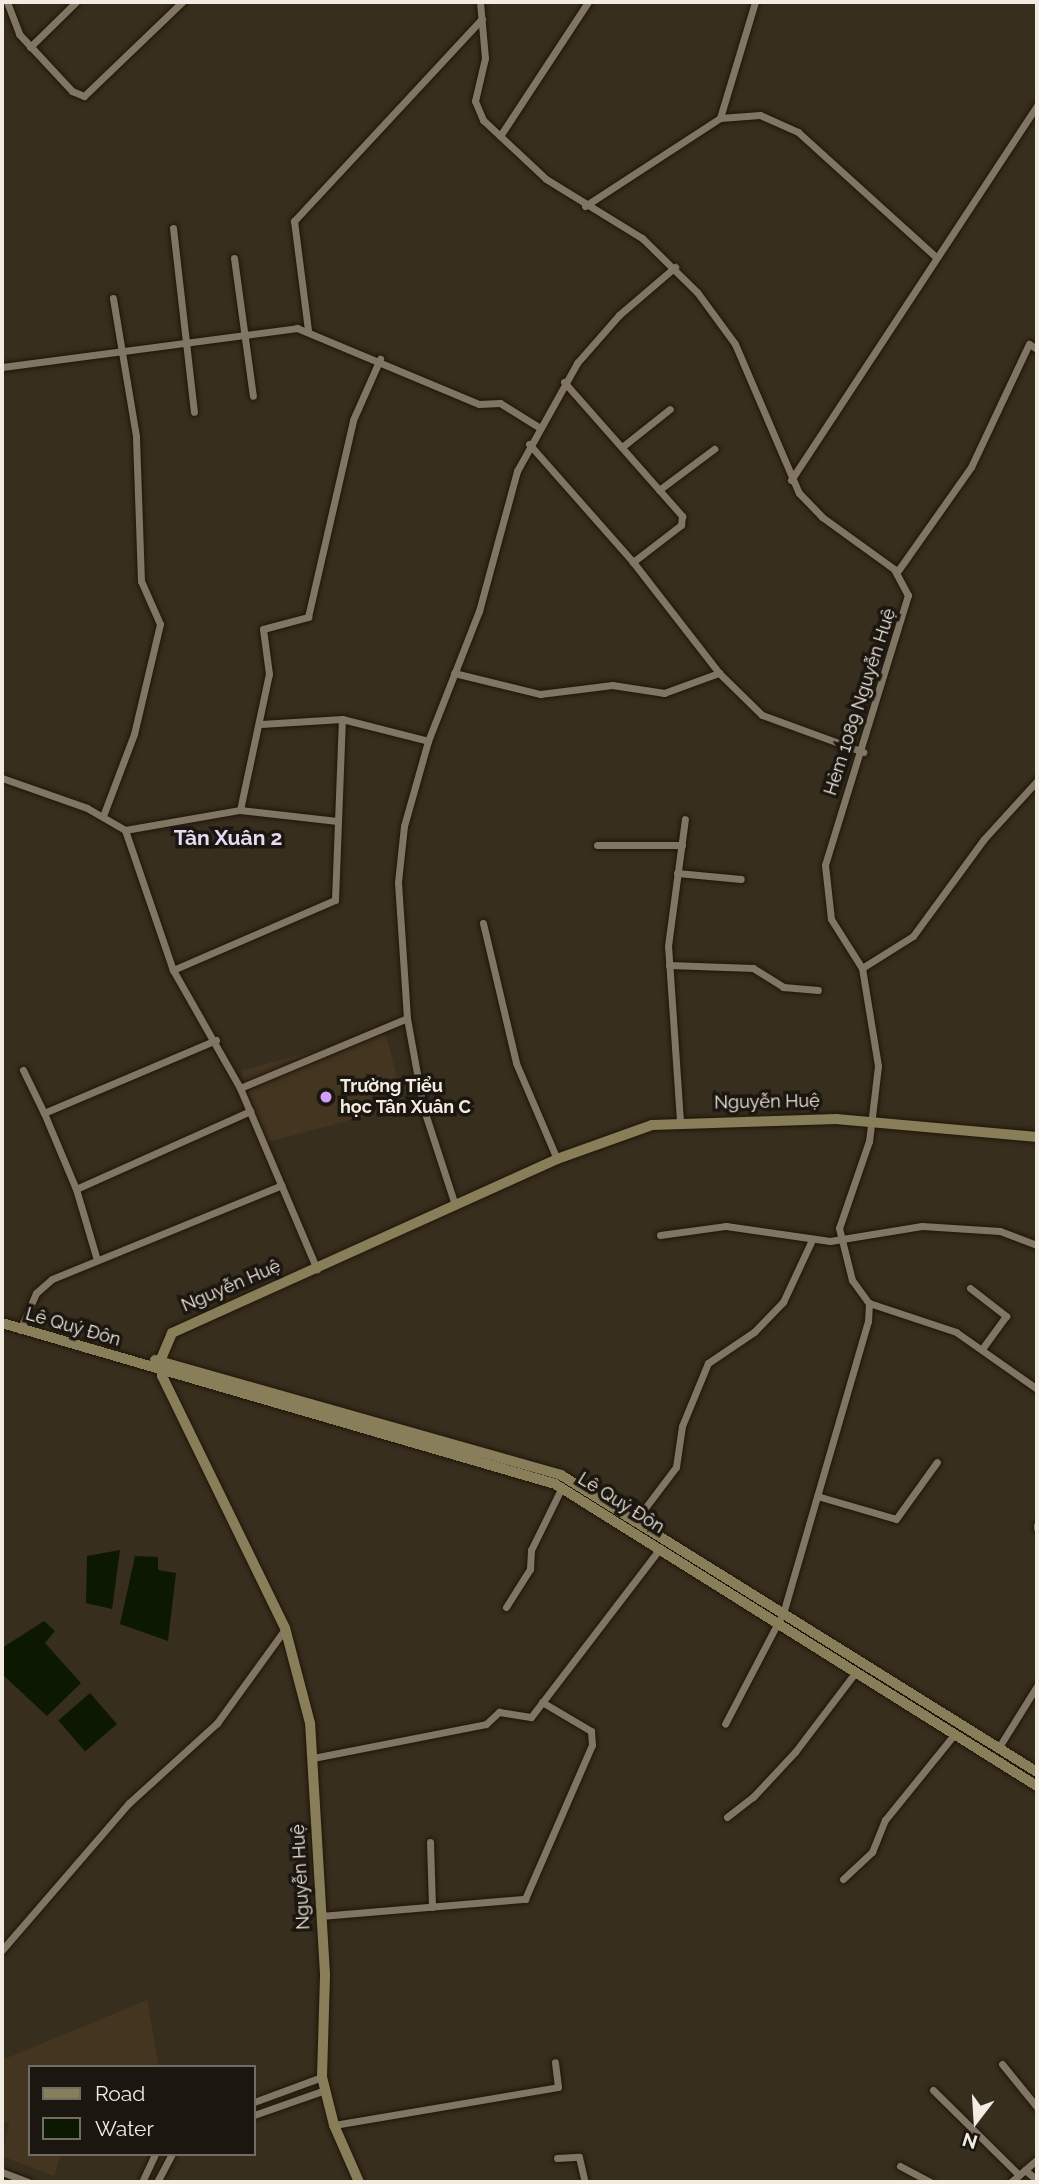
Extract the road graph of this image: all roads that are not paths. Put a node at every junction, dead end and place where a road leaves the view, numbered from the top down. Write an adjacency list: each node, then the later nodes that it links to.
1 (6, 2): 8 (street)
2 (76, 2): 8 (street)
3 (182, 2): 8 (street)
4 (480, 2): 7 (street)
5 (588, 2): 11 (street)
6 (755, 2): 10 (street)
7 (482, 19): 11 (street); 18 (street)
8 (30, 47)
9 (1037, 105): 14 (street)
10 (720, 118): 12 (street); 14 (street)
11 (500, 136): 12 (street)
12 (585, 206): 16 (street)
13 (173, 228): 20 (street)
14 (936, 257): 33 (street)
15 (234, 258): 19 (street)
16 (675, 267): 25 (street); 33 (street)
17 (113, 298): 21 (street)
18 (309, 330): 19 (street); 23 (street)
19 (245, 333): 20 (street); 26 (street)
20 (183, 341): 21 (street); 28 (street)
21 (121, 349): 24 (street); 46 (street)
22 (1037, 349): 36 (street)
23 (380, 359): 29 (street); 40 (street)
24 (2, 367)
25 (564, 382): 29 (street); 31 (street)
26 (253, 396)
27 (670, 409): 31 (street)
28 (194, 412)
29 (537, 426): 30 (street)
30 (529, 444): 35 (street); 37 (street)
31 (621, 447): 34 (street)
32 (714, 449): 34 (street)
33 (791, 480): 36 (street)
34 (659, 490): 35 (street)
35 (633, 562): 38 (street)
36 (897, 572): 42 (street, Hẻm 1089 Nguyễn Huệ)
37 (454, 673): 38 (street); 41 (street)
38 (719, 673): 42 (street)
39 (342, 719): 40 (street); 41 (street); 48 (street)
40 (261, 724): 45 (street)
41 (428, 741): 59 (street)
42 (863, 752): 56 (street, Hẻm 1089 Nguyễn Huệ)
43 (2, 779): 46 (street)
44 (1037, 781): 56 (street)
45 (240, 810): 48 (street); 49 (street)
46 (103, 816): 49 (street)
47 (685, 819): 51 (street)
48 (337, 821): 57 (street)
49 (125, 830): 57 (street)
50 (597, 845): 51 (street)
51 (682, 845): 52 (street)
52 (677, 873): 53 (street); 55 (street)
53 (741, 879)
54 (483, 923): 68 (street)
55 (669, 965): 58 (street); 65 (street)
56 (862, 968): 66 (street, Hẻm 1089 Nguyễn Huệ)
57 (173, 970): 60 (street)
58 (818, 990)
59 (407, 1018): 62 (street); 71 (street)
60 (216, 1040): 62 (street); 64 (street)
61 (23, 1070): 64 (street)
62 (240, 1088): 63 (street)
63 (250, 1111): 69 (street); 70 (street)
64 (44, 1113): 70 (street)
65 (680, 1121): 66 (main road, Nguyễn Huệ); 68 (main road, Nguyễn Huệ)
66 (873, 1121): 67 (main road, Nguyễn Huệ); 73 (street, Hẻm 1089 Nguyễn Huệ)
67 (1037, 1137)
68 (557, 1159): 71 (main road, Nguyễn Huệ)
69 (282, 1185): 76 (street); 77 (street)
70 (76, 1189): 76 (street)
71 (455, 1205): 77 (main road, Nguyễn Huệ)
72 (660, 1235): 74 (street)
73 (840, 1239): 74 (street); 75 (street); 79 (street)
74 (811, 1242): 89 (street)
75 (1037, 1245)
76 (97, 1260): 81 (street)
77 (317, 1269): 83 (main road, Nguyễn Huệ)
78 (970, 1289): 82 (street)
79 (869, 1303): 82 (street); 88 (street)
80 (2, 1323): 81 (main road, Lê Quý Đôn)
81 (20, 1330): 83 (main road, Lê Quý Đôn)
82 (982, 1349): 84 (street)
83 (160, 1364): 85 (main road, Lê Quý Đôn); 93 (main road, Nguyễn Huệ)
84 (1037, 1389)
85 (431, 1441): 87 (main road, Lê Quý Đôn); 89 (main road, Lê Quý Đôn)
86 (937, 1462): 88 (street)
87 (562, 1487): 90 (main road, Lê Quý Đôn); 91 (street)
88 (817, 1496): 92 (street)
89 (636, 1520): 92 (main road, Lê Quý Đôn)
90 (660, 1548): 92 (main road, Lê Quý Đôn); 96 (street)
91 (506, 1607)
92 (781, 1616): 94 (main road, Lê Quý Đôn); 97 (street); 99 (main road, Lê Quý Đôn)
93 (285, 1628): 100 (main road, Nguyễn Huệ); 108 (street)
94 (855, 1673): 98 (main road, Lê Quý Đôn); 103 (street)
95 (1037, 1686): 99 (street)
96 (542, 1702): 100 (street); 106 (street)
97 (725, 1724)
98 (953, 1736): 102 (main road, Lê Quý Đôn); 105 (street)
99 (999, 1747): 101 (main road, Lê Quý Đôn)
100 (313, 1758): 107 (main road, Nguyễn Huệ)
101 (1037, 1772)
102 (1037, 1786)
103 (727, 1817)
104 (430, 1842): 106 (street)
105 (843, 1879)
106 (432, 1906): 107 (street)
107 (321, 1916): 111 (main road, Nguyễn Huệ)
108 (2, 1950)
109 (555, 2062): 117 (street)
110 (1002, 2064): 115 (street)
111 (322, 2077): 112 (main road, Nguyễn Huệ); 114 (street)
112 (325, 2090): 116 (street); 117 (main road, Nguyễn Huệ)
113 (933, 2090): 124 (street)
114 (256, 2101)
115 (1037, 2107)
116 (256, 2114)
117 (334, 2125): 129 (main road, Nguyễn Huệ)
118 (154, 2156): 127 (street)
119 (171, 2156): 128 (street)
120 (557, 2158): 130 (street)
121 (1037, 2159): 124 (street)
122 (900, 2166): 131 (street)
123 (2, 2172): 126 (street)
124 (1022, 2172): 125 (street); 132 (street)
125 (1037, 2180)
126 (28, 2182)
127 (142, 2182)
128 (157, 2182)
129 (359, 2182)
130 (585, 2182)
131 (930, 2182)
132 (1011, 2182)

